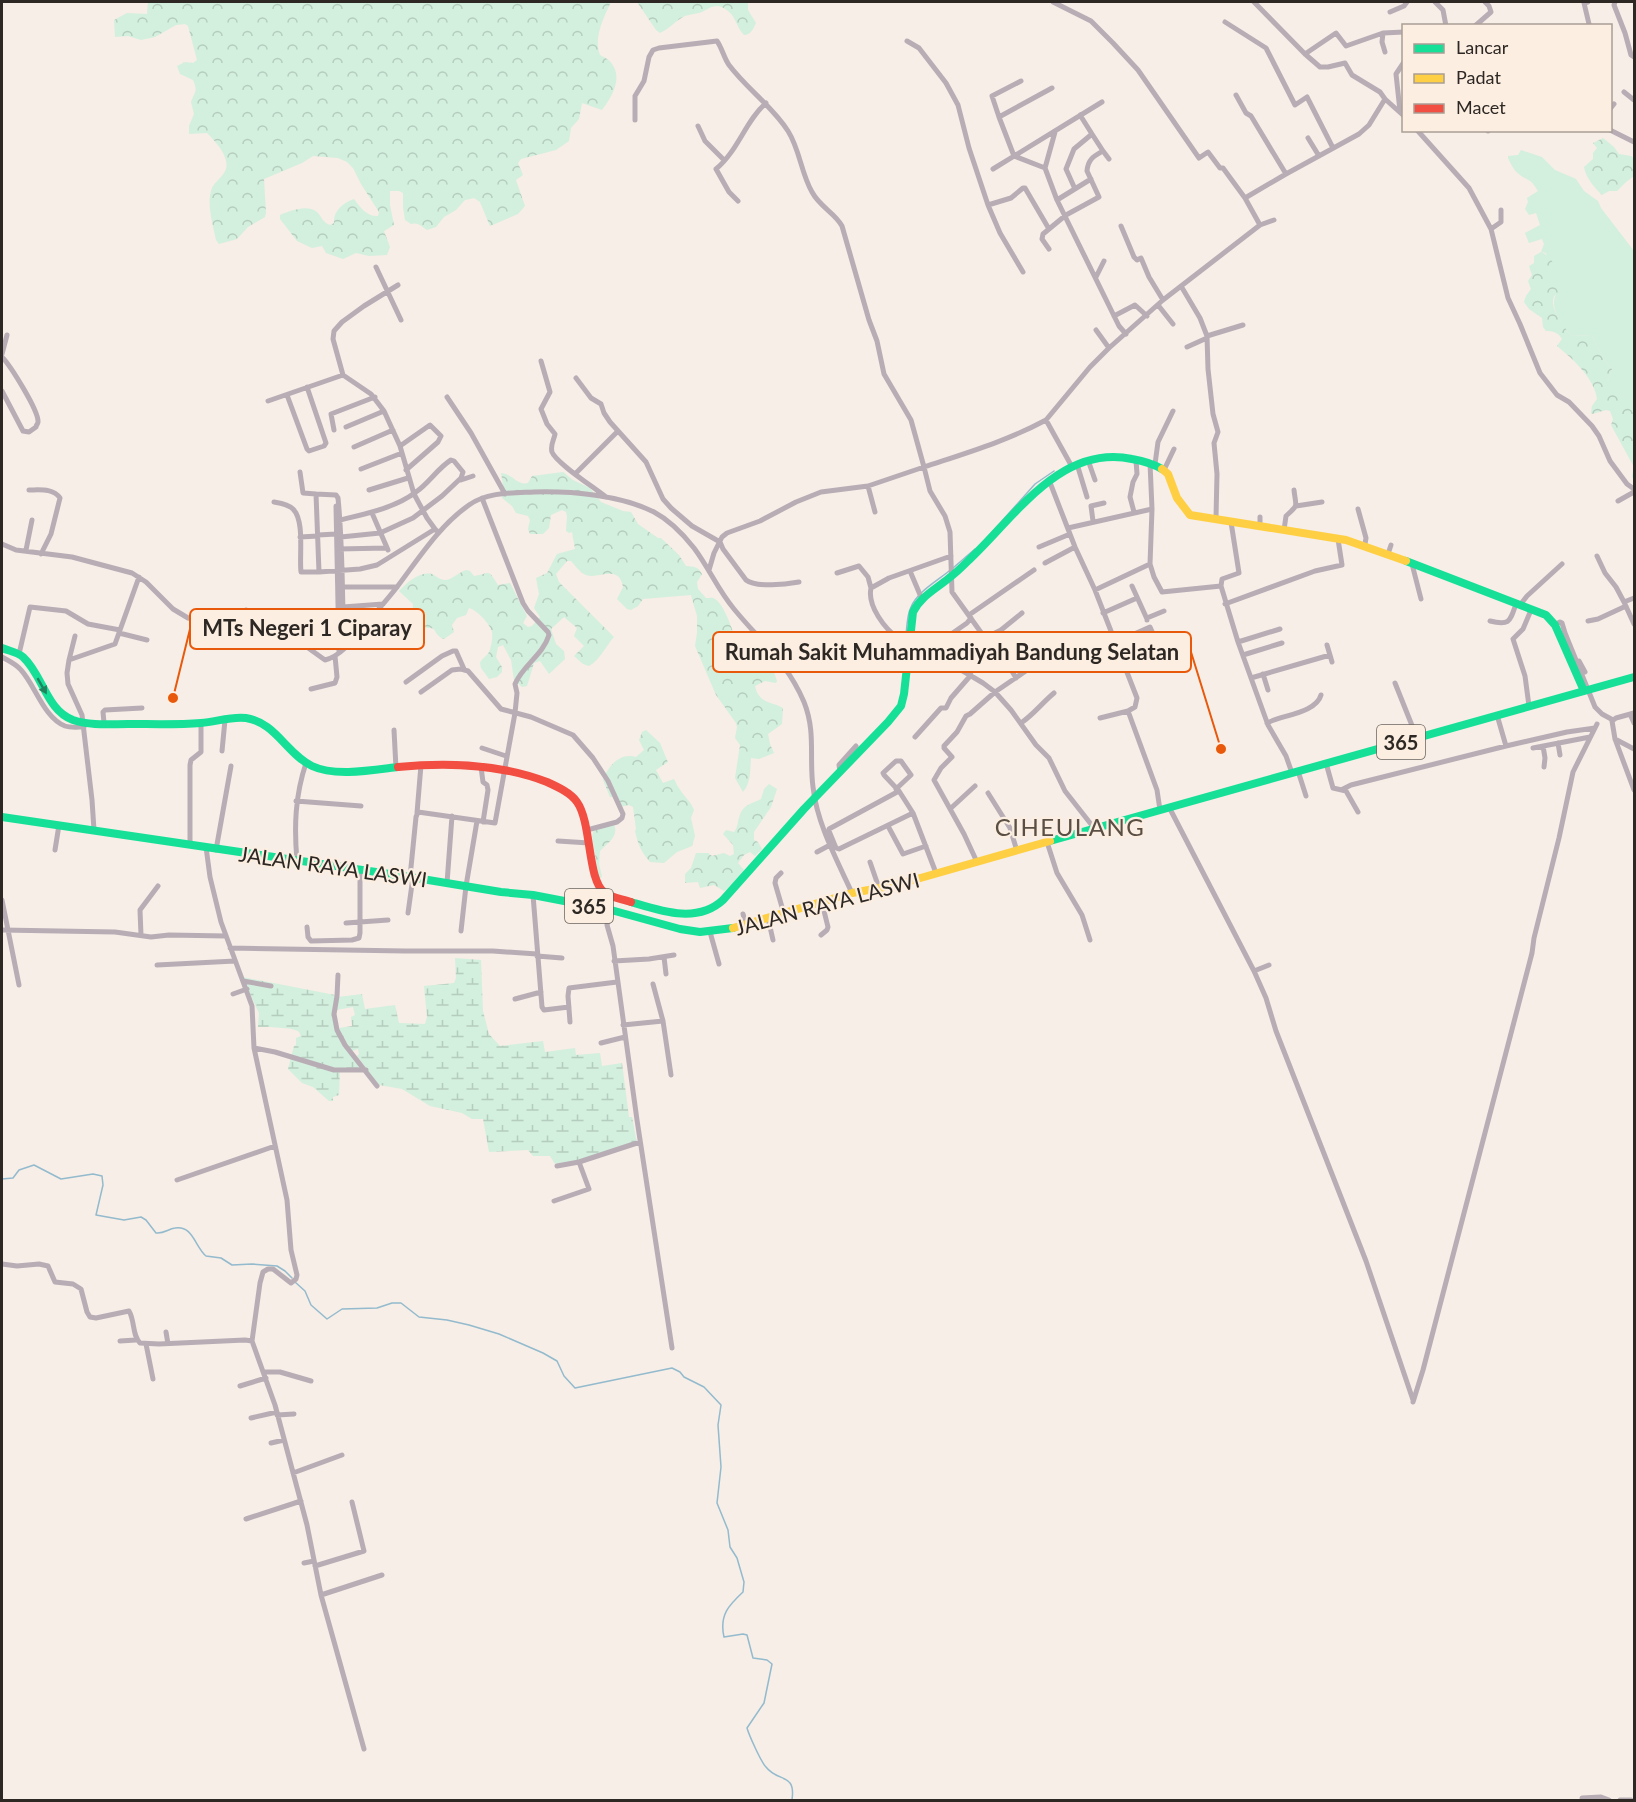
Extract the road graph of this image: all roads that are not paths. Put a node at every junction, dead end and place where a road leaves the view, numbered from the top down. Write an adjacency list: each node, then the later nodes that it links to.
1 (1053, 2): 51 (street)
2 (1254, 2): 18 (street)
3 (1407, 2): 9 (street)
4 (1435, 2): 8 (street)
5 (1485, 2): 12 (street)
6 (1588, 2): 13 (street)
7 (1615, 2): 19 (street)
8 (1442, 4): 11 (street)
9 (1390, 12)
10 (1225, 22): 40 (street)
11 (1446, 24)
12 (1477, 24)
13 (1589, 24)
14 (1402, 32): 15 (street)
15 (1383, 33): 17 (street); 18 (street)
16 (908, 41): 54 (street)
17 (1385, 52)
18 (1305, 54): 25 (street)
19 (1635, 57)
20 (1402, 65): 29 (street)
21 (1021, 81): 31 (street)
22 (1052, 88): 31 (street)
23 (1624, 92): 26 (street)
24 (1236, 95): 48 (street)
25 (1385, 99): 29 (street); 40 (street)
26 (1635, 100)
27 (1102, 102): 30 (street)
28 (766, 104): 32 (street); 45 (street); 108 (street)
29 (1402, 113)
30 (1080, 115): 35 (street); 37 (street)
31 (999, 117): 42 (street)
32 (635, 120)
33 (698, 126): 45 (street)
34 (1612, 131): 39 (street)
35 (1055, 132): 42 (street); 46 (street)
36 (1419, 132): 61 (street)
37 (1092, 134): 41 (street); 50 (street)
38 (1308, 138): 43 (street)
39 (1635, 142)
40 (1333, 148): 43 (street)
41 (1103, 150): 44 (street); 49 (street)
42 (1014, 156): 46 (street); 47 (street)
43 (1319, 156): 48 (street)
44 (1109, 159)
45 (724, 160): 53 (street)
46 (1045, 168): 52 (street)
47 (993, 169)
48 (1286, 174): 51 (street)
49 (1091, 179): 50 (street); 56 (street)
50 (1075, 189): 52 (street)
51 (1245, 198): 58 (street)
52 (1057, 200): 56 (street)
53 (738, 201)
54 (988, 204): 60 (street); 65 (street)
55 (1501, 210): 61 (street)
56 (1066, 215): 60 (street); 66 (street)
57 (1274, 220): 58 (street)
58 (1260, 225): 68 (street)
59 (1121, 226): 70 (street)
60 (1049, 229): 62 (street)
61 (1491, 229): 123 (street)
62 (1049, 249)
63 (1104, 261): 66 (street)
64 (376, 267): 69 (street)
65 (1023, 272)
66 (1096, 277): 72 (street)
67 (398, 285): 69 (street)
68 (1181, 286): 70 (street); 80 (street)
69 (388, 291): 74 (street); 85 (street)
70 (1163, 300): 71 (street)
71 (1158, 305): 73 (street); 75 (street)
72 (1114, 316): 73 (street); 78 (street)
73 (1147, 316): 78 (street)
74 (401, 320)
75 (1173, 324)
76 (1242, 325): 80 (street)
77 (1096, 330): 82 (street)
78 (1126, 334): 82 (street)
79 (7, 335): 83 (street)
80 (1207, 337): 81 (street); 142 (street)
81 (1187, 347)
82 (1109, 348): 95 (street)
83 (2, 355): 88 (street)
84 (541, 361): 113 (street)
85 (344, 375): 87 (street); 90 (street)
86 (576, 378): 99 (street)
87 (307, 387): 89 (street); 89 (street)
88 (2, 391)
89 (287, 395): 92 (street)
90 (375, 397): 93 (street); 97 (street)
91 (447, 397): 126 (street)
92 (268, 401)
93 (384, 411): 96 (street); 98 (street)
94 (1173, 411): 106 (street)
95 (1046, 420): 107 (street); 108 (street)
96 (346, 427)
97 (334, 430)
98 (393, 430): 100 (street); 101 (street)
99 (618, 431): 113 (street); 155 (street)
100 (400, 446): 103 (street); 110 (street)
101 (354, 447)
102 (1174, 449): 111 (street)
103 (402, 453): 109 (street); 110 (street)
104 (1089, 460): 105 (street); 107 (street); 118 (street)
105 (1136, 460): 106 (street); 141 (street)
106 (1154, 463): 111 (street); 136 (street)
107 (1072, 464): 117 (street); 128 (street)
108 (924, 467): 119 (street); 167 (street)
109 (360, 469)
110 (406, 470): 115 (street)
111 (1164, 470): 142 (street)
112 (300, 472): 124 (street)
113 (576, 474): 130 (street)
114 (473, 476): 116 (street)
115 (408, 478): 121 (street); 125 (street)
116 (459, 480): 125 (street); 138 (street)
117 (1048, 480): 149 (street); 177 (street)
118 (1095, 480)
119 (868, 486): 139 (street); 155 (street)
120 (29, 490): 164 (street)
121 (369, 490)
122 (1294, 490): 135 (street)
123 (1635, 490): 131 (street)
124 (316, 494): 127 (street); 151 (street)
125 (414, 494): 138 (street); 140 (street)
126 (505, 494): 129 (street); 130 (street)
127 (336, 495): 144 (street); 152 (street)
128 (1087, 497)
129 (482, 498): 148 (street); 254 (street)
130 (608, 498): 173 (street)
131 (1618, 501)
132 (274, 502): 153 (street)
133 (1322, 502): 135 (street)
134 (1104, 504): 145 (street)
135 (1296, 506): 147 (street)
136 (1152, 509): 141 (street); 170 (street)
137 (1358, 509): 157 (street)
138 (424, 512): 148 (street); 150 (street)
139 (875, 512)
140 (372, 513): 144 (street); 150 (street)
141 (1134, 513): 145 (street)
142 (1216, 517): 146 (street)
143 (32, 520): 163 (street)
144 (340, 520): 152 (street)
145 (1093, 521): 149 (street)
146 (1231, 522): 147 (street); 183 (street)
147 (1284, 530): 154 (street)
148 (437, 531): 166 (street); 185 (street)
149 (1069, 531): 159 (street); 161 (street)
150 (381, 533): 152 (street); 160 (street)
151 (318, 535): 152 (street); 153 (street); 178 (street)
152 (339, 536): 162 (street)
153 (300, 537): 178 (street)
154 (1338, 539): 157 (street); 193 (street)
155 (720, 542): 173 (street); 181 (street)
156 (2, 544): 163 (street)
157 (1365, 544): 165 (street)
158 (1392, 546): 165 (street)
159 (1039, 547)
160 (387, 548): 162 (street); 166 (street)
161 (1075, 548): 169 (street); 187 (street)
162 (339, 549): 175 (street)
163 (26, 550): 164 (street)
164 (41, 554): 180 (street)
165 (1388, 554): 171 (street)
166 (391, 556): 175 (street)
167 (951, 556): 176 (street); 177 (street)
168 (1597, 556): 194 (street)
169 (1045, 563)
170 (1150, 564): 183 (street); 187 (street)
171 (1412, 564): 191 (street); 195 (street)
172 (1562, 564): 195 (street)
173 (710, 570): 295 (street)
174 (1034, 570): 202 (street)
175 (339, 571): 178 (street); 184 (street); 221 (street)
176 (910, 571): 186 (street); 188 (street)
177 (951, 571): 188 (street); 202 (street)
178 (319, 572)
179 (837, 573): 186 (street)
180 (139, 577): 209 (street); 210 (street)
181 (799, 582)
182 (1132, 586): 189 (street)
183 (1221, 586): 193 (street)
184 (342, 587): 185 (street); 196 (street)
185 (397, 587): 192 (street)
186 (871, 588): 212 (street)
187 (1095, 590): 201 (street)
188 (921, 596): 212 (street)
189 (1137, 598): 201 (street); 203 (street)
190 (1635, 598): 194 (street)
191 (1421, 599)
192 (383, 604): 196 (street); 221 (street)
193 (1225, 604): 215 (street)
194 (1625, 604): 205 (street); 206 (street)
195 (1518, 605): 198 (street); 204 (street)
196 (343, 607): 221 (street)
197 (246, 610): 209 (street)
198 (1531, 610): 227 (street); 251 (street)
199 (1164, 611): 203 (street)
200 (1022, 613): 202 (street)
201 (1103, 613): 214 (street)
202 (970, 617): 220 (street)
203 (1147, 619): 207 (street)
204 (1490, 621)
205 (1588, 621)
206 (1635, 624)
207 (1150, 627): 214 (street); 223 (street)
208 (1280, 629): 215 (street)
209 (240, 630): 221 (street)
210 (119, 632): 213 (street); 222 (street); 231 (street)
211 (75, 636): 231 (street)
212 (907, 638): 220 (street); 284 (street)
213 (147, 640)
214 (1114, 642): 229 (street); 230 (street)
215 (1238, 642): 224 (street)
216 (1282, 643): 224 (street)
217 (1327, 645): 225 (street)
218 (2, 648): 222 (street)
219 (1137, 649): 229 (street)
220 (928, 651): 232 (street); 238 (street)
221 (340, 652): 244 (street)
222 (19, 654): 265 (street, one-way to 265)
223 (1162, 654)
224 (1243, 655): 241 (street)
225 (1330, 655): 233 (street); 237 (street)
226 (1019, 656): 240 (street)
227 (1571, 656): 236 (street); 246 (street)
228 (2, 657): 265 (street)
229 (1120, 657): 253 (street)
230 (1072, 659)
231 (69, 660): 265 (street)
232 (922, 662)
233 (1332, 662)
234 (1033, 666): 240 (street)
235 (464, 669): 242 (street); 247 (street); 254 (street)
236 (1585, 672)
237 (1263, 674): 241 (street); 245 (street)
238 (971, 675): 248 (street); 267 (street)
239 (1635, 677): 246 (street, JALAN RAYA LASWI / 365)
240 (1016, 678): 248 (street)
241 (1251, 678): 263 (street)
242 (405, 682)
243 (1395, 683): 269 (street)
244 (311, 689)
245 (1268, 690)
246 (1586, 690): 251 (street, JALAN RAYA LASWI / 365); 259 (street)
247 (421, 692)
248 (995, 692): 262 (street); 300 (street)
249 (1054, 693): 262 (street)
250 (1321, 695): 263 (street)
251 (1529, 706): 256 (street, JALAN RAYA LASWI / 365)
252 (142, 708): 260 (street)
253 (1128, 711): 257 (street); 301 (street)
254 (515, 713): 280 (street); 312 (street)
255 (1633, 714): 259 (street); 264 (street)
256 (1497, 715): 269 (street, JALAN RAYA LASWI / 365); 273 (street)
257 (1100, 718)
258 (225, 720): 261 (street); 278 (street); 281 (street)
259 (1613, 720): 270 (street)
260 (104, 723): 261 (street); 265 (street)
261 (201, 723): 316 (street)
262 (1021, 723): 310 (street)
263 (1267, 723): 290 (street)
264 (1635, 723)
265 (83, 725): 311 (street)
266 (394, 730): 288 (street)
267 (915, 737)
268 (1590, 737): 271 (street); 273 (street); 369 (street)
269 (1417, 738): 282 (street, JALAN RAYA LASWI / 365)
270 (1615, 739): 277 (street); 294 (street)
271 (1558, 743): 274 (street); 279 (street)
272 (856, 746): 284 (street)
273 (1506, 746): 293 (street)
274 (1543, 746): 276 (street); 287 (street)
275 (482, 748): 280 (street)
276 (1533, 748)
277 (1635, 749)
278 (222, 751)
279 (1560, 755)
280 (506, 756): 289 (street)
281 (306, 763): 288 (street); 298 (street)
282 (1326, 763): 290 (street, JALAN RAYA LASWI / 365); 293 (street)
283 (421, 765): 286 (street); 288 (street); 303 (street)
284 (844, 765): 295 (street)
285 (231, 766): 321 (street)
286 (481, 767): 289 (street); 307 (street)
287 (1544, 767)
288 (396, 768)
289 (504, 770): 307 (street); 312 (street)
290 (1295, 772): 297 (street); 301 (street, JALAN RAYA LASWI / 365)
291 (975, 786): 300 (street)
292 (898, 790): 292 (street); 304 (street); 309 (street)
293 (1341, 790): 302 (street)
294 (1635, 790)
295 (814, 792): 317 (street); 335 (street)
296 (988, 793): 322 (street)
297 (1306, 796)
298 (296, 801): 299 (street); 324 (street)
299 (361, 807)
300 (950, 808): 326 (street)
301 (1165, 809): 310 (street, JALAN RAYA LASWI / 365); 369 (street)
302 (1358, 812)
303 (417, 813): 305 (street); 330 (street)
304 (913, 813): 309 (street); 318 (street)
305 (452, 816): 307 (street); 331 (street)
306 (2, 817): 308 (street, JALAN RAYA LASWI / 365)
307 (480, 822): 333 (street)
308 (59, 825): 311 (street, JALAN RAYA LASWI / 365); 320 (street)
309 (888, 826): 318 (street)
310 (1094, 828): 314 (street, JALAN RAYA LASWI / 365)
311 (94, 830): 316 (street, JALAN RAYA LASWI / 365)
312 (586, 830): 315 (street)
313 (558, 841): 315 (street)
314 (1047, 842): 322 (street, JALAN RAYA LASWI / 365); 358 (street)
315 (589, 843): 335 (street)
316 (190, 845): 319 (street, JALAN RAYA LASWI / 365)
317 (830, 845): 323 (street); 336 (street)
318 (926, 846): 329 (street)
319 (206, 847): 321 (street, JALAN RAYA LASWI / 365); 356 (street)
320 (55, 850)
321 (216, 850): 324 (street, JALAN RAYA LASWI / 365)
322 (1017, 851): 326 (street, JALAN RAYA LASWI / 365)
323 (817, 852)
324 (297, 861): 327 (street, JALAN RAYA LASWI / 365)
325 (870, 862): 334 (street)
326 (977, 862): 329 (street, JALAN RAYA LASWI / 365)
327 (360, 869): 330 (street, JALAN RAYA LASWI / 365); 348 (street)
328 (781, 873): 344 (street)
329 (936, 873): 334 (street, JALAN RAYA LASWI / 365)
330 (411, 877): 331 (street, JALAN RAYA LASWI / 365); 342 (street)
331 (447, 883): 333 (street, JALAN RAYA LASWI / 365)
332 (158, 886): 354 (street)
333 (466, 886): 337 (street, JALAN RAYA LASWI / 365); 352 (street)
334 (879, 888): 336 (street, JALAN RAYA LASWI / 365)
335 (603, 893): 340 (street)
336 (852, 893): 339 (street, JALAN RAYA LASWI / 365)
337 (533, 895): 340 (street, JALAN RAYA LASWI / 365); 360 (street)
338 (2, 900): 351 (street)
339 (822, 903): 344 (street, JALAN RAYA LASWI / 365); 355 (street)
340 (601, 908): 341 (street, JALAN RAYA LASWI / 365)
341 (611, 910): 353 (street, JALAN RAYA LASWI / 365); 365 (street)
342 (408, 913)
343 (743, 914): 349 (street)
344 (784, 914): 345 (street, JALAN RAYA LASWI / 365)
345 (768, 918): 349 (street, JALAN RAYA LASWI / 365); 357 (street)
346 (388, 920): 348 (street)
347 (346, 923): 348 (street)
348 (361, 923): 350 (street)
349 (746, 925): 353 (street, JALAN RAYA LASWI / 365)
350 (307, 927)
351 (4, 930): 354 (street); 375 (street)
352 (461, 931)
353 (710, 932): 366 (street)
354 (141, 935): 356 (street)
355 (821, 935)
356 (226, 936): 359 (street)
357 (773, 940)
358 (1090, 940)
359 (230, 948): 360 (street); 364 (street)
360 (537, 955): 363 (street); 378 (street)
361 (674, 955): 362 (street)
362 (664, 957): 365 (street); 370 (street)
363 (562, 958)
364 (234, 961): 367 (street); 372 (street)
365 (614, 961): 373 (street)
366 (718, 964)
367 (157, 965)
368 (1269, 965): 369 (street)
369 (1254, 971)
370 (666, 974)
371 (338, 975): 388 (street)
372 (243, 981): 376 (street); 377 (street)
373 (617, 982): 381 (street); 384 (street)
374 (653, 984): 382 (street)
375 (19, 985)
376 (271, 986)
377 (247, 989): 379 (street); 387 (street)
378 (541, 992): 380 (street); 381 (street)
379 (232, 994)
380 (515, 999)
381 (568, 1007): 383 (street)
382 (663, 1021): 384 (street); 389 (street)
383 (570, 1022)
384 (623, 1025): 385 (street)
385 (625, 1037): 386 (street); 391 (street)
386 (601, 1043)
387 (254, 1048): 388 (street); 392 (street)
388 (366, 1070): 390 (street)
389 (672, 1075)
390 (376, 1086)
391 (640, 1142): 393 (street); 406 (street)
392 (275, 1146): 395 (street); 403 (street)
393 (579, 1162): 394 (street); 396 (street)
394 (557, 1166)
395 (177, 1180)
396 (589, 1189): 397 (street); 398 (street)
397 (592, 1197)
398 (554, 1202)
399 (2, 1264): 401 (street)
400 (166, 1332): 405 (street)
401 (136, 1340): 402 (street); 404 (street)
402 (120, 1341)
403 (252, 1341): 405 (street); 407 (street)
404 (146, 1344): 405 (street); 408 (street)
405 (168, 1344)
406 (672, 1348)
407 (265, 1375): 409 (street); 410 (street); 411 (street)
408 (153, 1379)
409 (311, 1381)
410 (240, 1386)
411 (277, 1414): 412 (street); 413 (street); 414 (street)
412 (294, 1414)
413 (251, 1418)
414 (284, 1440): 415 (street); 417 (street)
415 (271, 1443)
416 (342, 1455): 417 (street)
417 (293, 1473): 418 (street)
418 (301, 1501): 420 (street); 422 (street)
419 (352, 1502): 422 (street)
420 (246, 1520)
421 (304, 1563): 422 (street)
422 (315, 1563): 424 (street)
423 (382, 1575): 424 (street)
424 (321, 1595): 425 (street)
425 (364, 1749)
426 (1582, 1798): 427 (street)
427 (1609, 1800)
428 (1620, 1800): 429 (street)
429 (1631, 1800)

